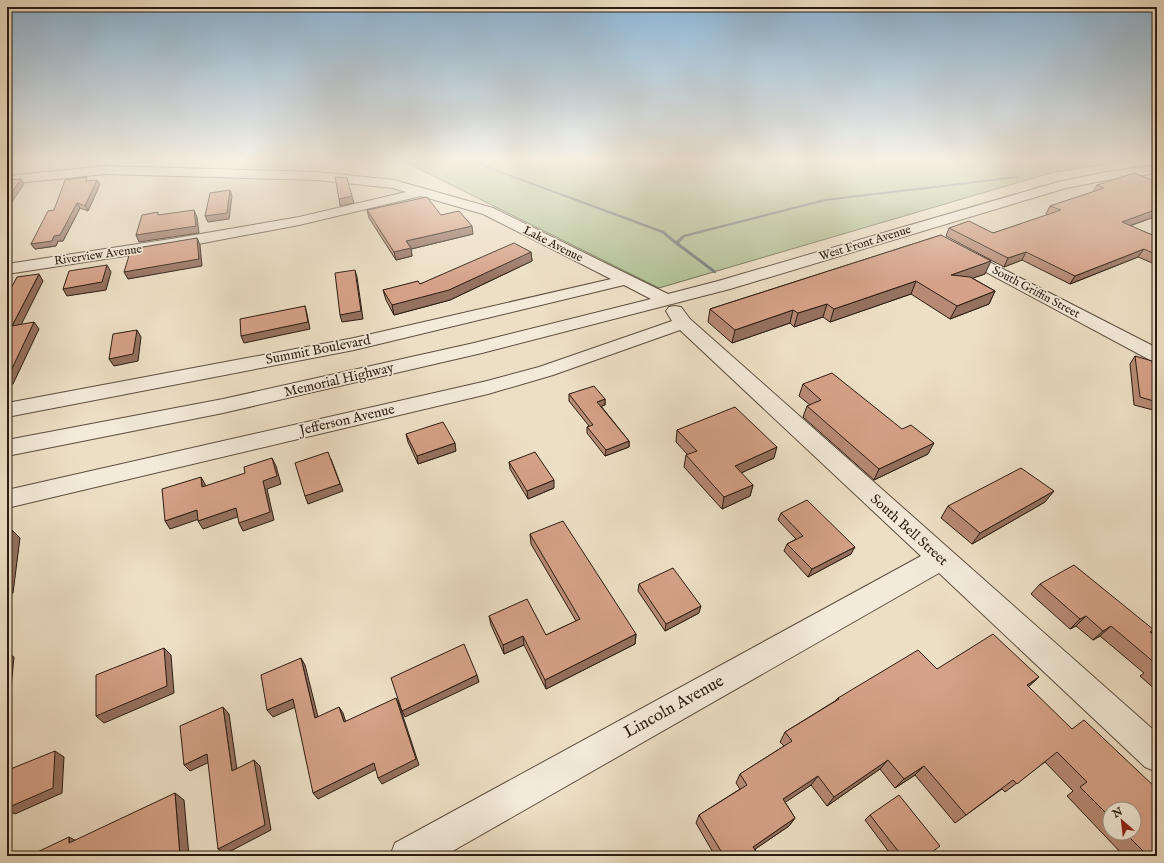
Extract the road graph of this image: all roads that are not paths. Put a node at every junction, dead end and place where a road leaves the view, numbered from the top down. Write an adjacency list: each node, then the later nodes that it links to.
1 (390, 199): 5 (street, Riverview Avenue)
2 (450, 199): 6 (street, Lake Avenue)
3 (1014, 199): 4 (street, West Front Avenue)
4 (915, 228): 7 (street, West Front Avenue); 9 (street, South Griffin Street)
5 (7, 269)
6 (626, 280): 7 (street, Lake Avenue); 10 (street, Summit Boulevard)
7 (667, 300): 8 (street, South Bell Street); 11 (street, Memorial Highway)
8 (683, 323): 12 (street, Jefferson Avenue); 13 (street, South Bell Street)
9 (1157, 356)
10 (7, 410)
11 (7, 448)
12 (7, 499)
13 (940, 559): 14 (street, South Bell Street); 15 (street, Lincoln Avenue)
14 (1157, 754)
15 (408, 856)

